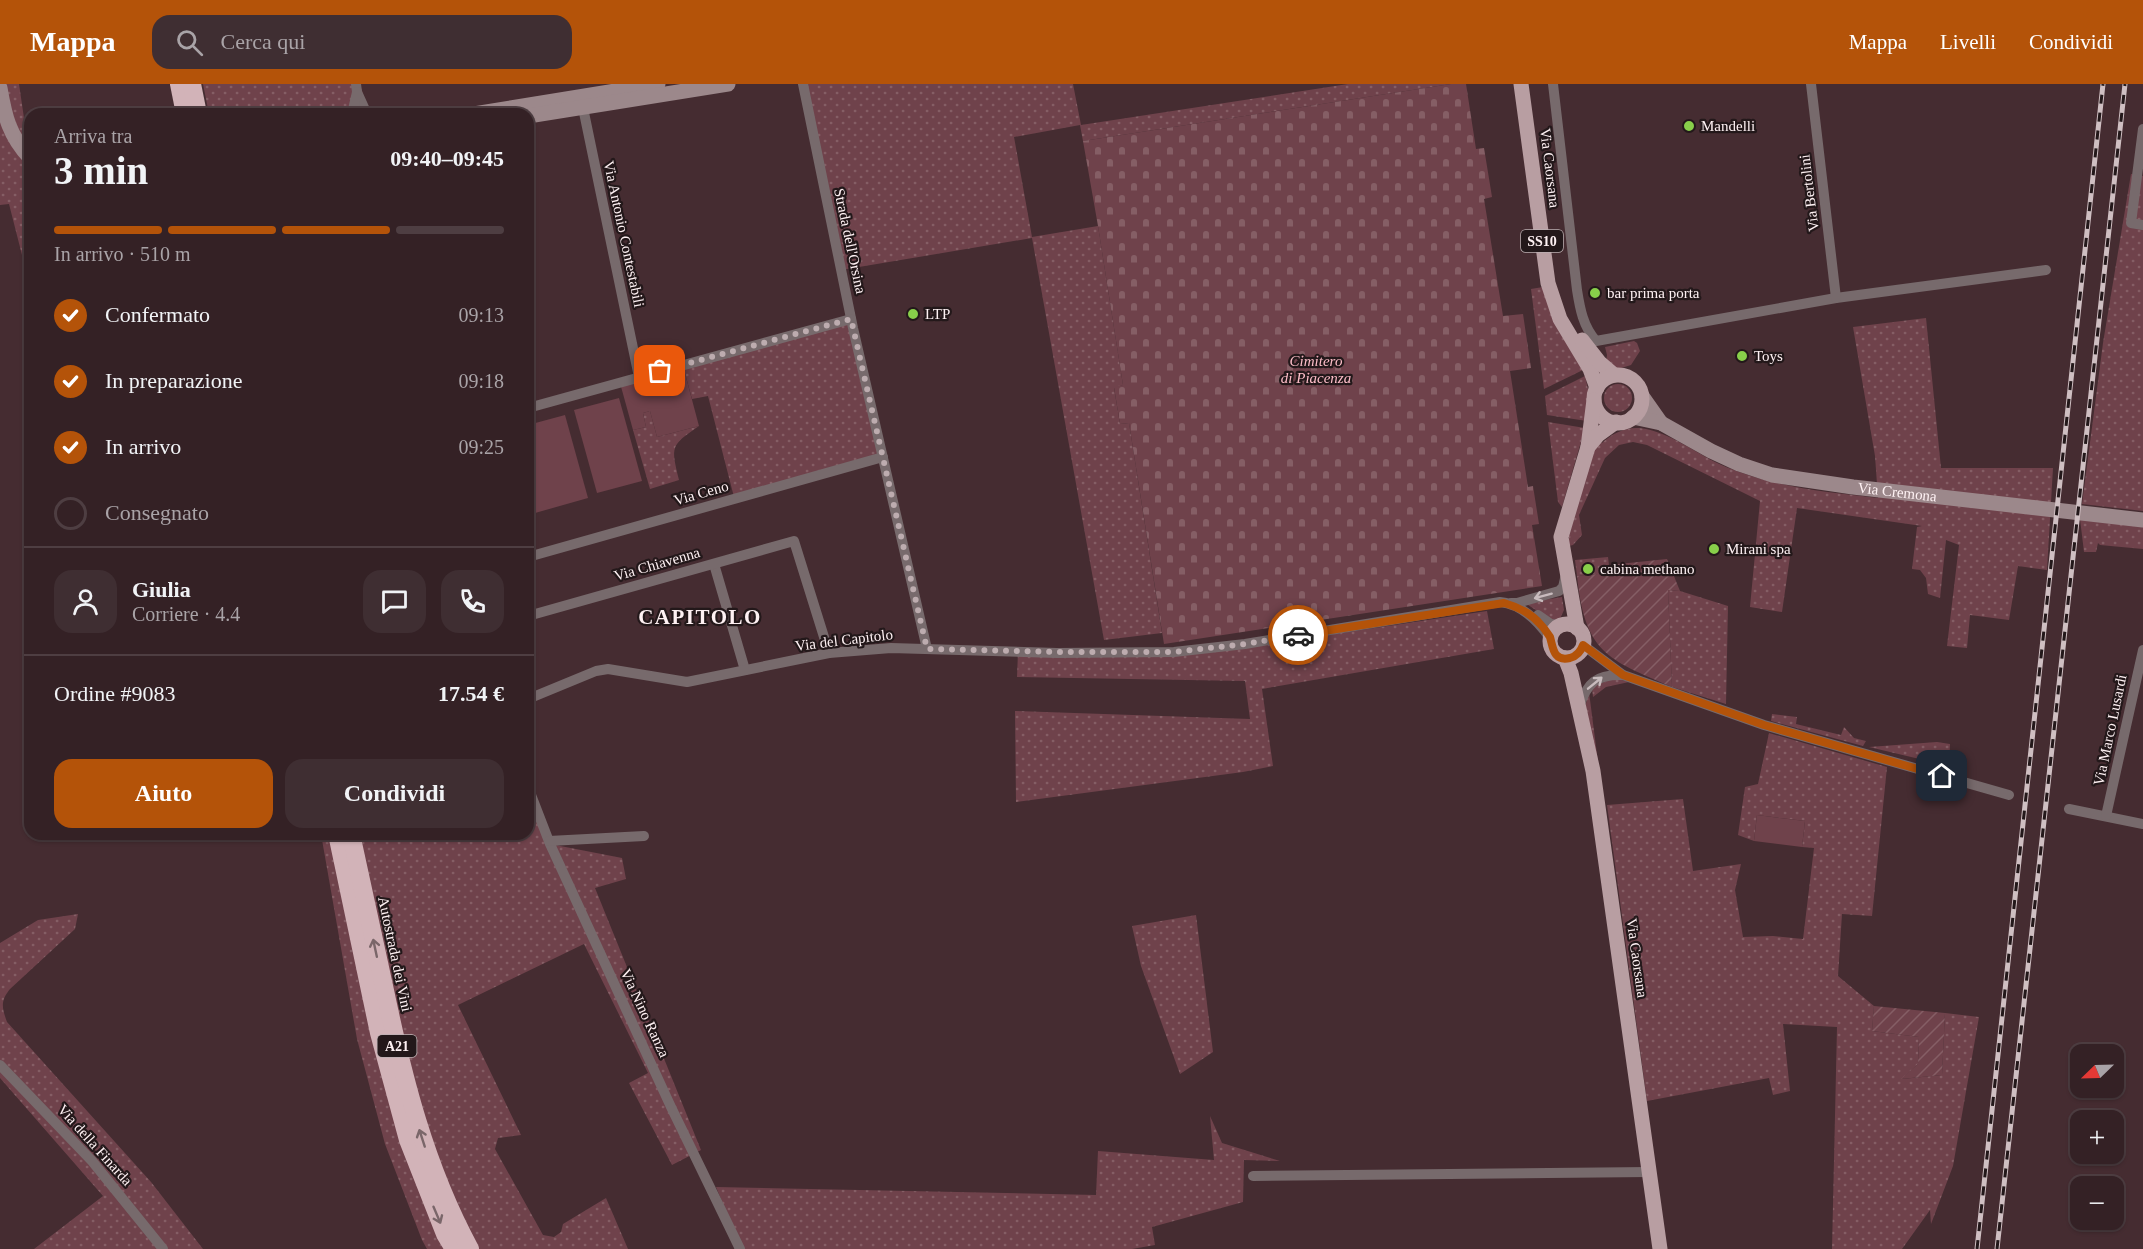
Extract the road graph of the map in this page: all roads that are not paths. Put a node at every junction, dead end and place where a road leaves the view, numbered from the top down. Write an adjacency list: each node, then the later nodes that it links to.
1 (179, 84): 13 (highway)
2 (192, 84): 14 (highway)
3 (658, 84): 12 (main road)
4 (728, 84): 12 (main road)
5 (803, 84): 24 (street, Strada dell'Orsina)
6 (1521, 84): 27 (main road, Via Caorsana / SS10)
7 (1530, 84): 25 (main road, Via Caorsana / SS10)
8 (1552, 84): 23 (street)
9 (1811, 84): 23 (street, Via Bertolini)
10 (0, 88): 20 (main road)
11 (356, 88): 15 (street); 16 (street)
12 (582, 102): 17 (main road); 18 (main road); 26 (street, Via Antonio Contestabili)
13 (184, 108)
14 (197, 108)
15 (353, 108)
16 (364, 108)
17 (528, 108)
18 (534, 114)
19 (2143, 129): 21 (street)
20 (24, 152)
21 (2143, 225)
22 (2046, 270): 23 (street)
23 (1836, 298)
24 (851, 319): 26 (street); 34 (street, Strada dell'Orsina)
25 (1614, 375): 27 (main road); 28 (main road, SS10)
26 (639, 377): 29 (street)
27 (1596, 394): 31 (main road, SS10); 33 (main road)
28 (1642, 396): 30 (main road); 32 (main road, SS10)
29 (534, 406)
30 (1633, 417): 31 (main road); 32 (main road)
31 (1616, 422): 33 (main road)
32 (1661, 423): 35 (main road, Via Cremona)
33 (1588, 447): 38 (main road)
34 (883, 457): 36 (street, Via Ceno); 44 (street, Strada dell'Orsina)
35 (2143, 520)
36 (534, 554)
37 (714, 564): 40 (street, Via Chiavenna); 46 (street, Via Chiavenna); 48 (street)
38 (1567, 571): 39 (street, Via del Capitolo, one-way to 39); 41 (main road)
39 (1512, 604): 41 (street); 42 (street); 44 (street, Via del Capitolo)
40 (534, 614)
41 (1568, 626): 42 (main road); 43 (main road)
42 (1550, 638): 47 (main road)
43 (1582, 648): 47 (main road); 49 (main road); 50 (street)
44 (927, 649): 46 (street, Via del Capitolo)
45 (2143, 650): 56 (street, Via Marco Lusardi)
46 (829, 653): 48 (street, Via del Capitolo)
47 (1565, 658): 49 (main road, Via Caorsana)
48 (745, 670): 51 (street, Via del Capitolo)
49 (1571, 674): 52 (main road, Via Caorsana)
50 (1623, 675): 52 (street, one-way to 50); 53 (street)
51 (534, 697)
52 (1579, 707): 63 (main road, Via Caorsana)
53 (2009, 795)
54 (534, 802): 61 (street, Via Nino Ranza)
55 (2069, 809): 56 (street)
56 (2106, 816): 57 (street)
57 (2143, 824)
58 (644, 836): 61 (street)
59 (338, 840): 66 (highway, A21, one-way to 66)
60 (352, 840): 67 (highway, Autostrada dei Vini / A21, one-way to 60)
61 (549, 841): 68 (street, Via Nino Ranza)
62 (0, 1065): 65 (street, Via della Finarda)
63 (1650, 1172): 64 (street); 69 (main road, Via Caorsana)
64 (1253, 1176)
65 (163, 1249)
66 (453, 1249)
67 (470, 1249)
68 (740, 1249)
69 (1660, 1249)

